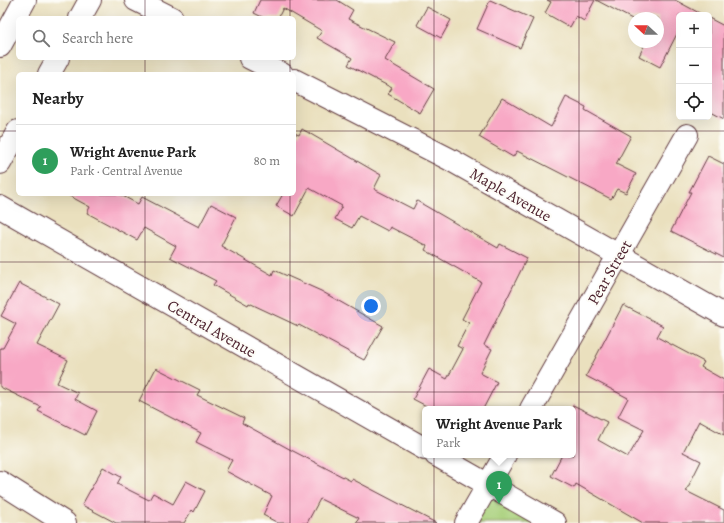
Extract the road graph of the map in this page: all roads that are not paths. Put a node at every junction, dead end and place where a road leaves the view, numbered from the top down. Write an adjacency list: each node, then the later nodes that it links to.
1 (25, 0): 4 (street)
2 (90, 0): 5 (street)
3 (136, 0): 6 (street)
4 (16, 16)
5 (81, 16)
6 (168, 16)
7 (16, 17): 8 (street)
8 (0, 46)
9 (57, 60): 11 (street)
10 (254, 60): 12 (street)
11 (50, 72)
12 (278, 72)
13 (296, 81): 18 (street, Maple Avenue)
14 (16, 134): 16 (street)
15 (687, 135): 18 (street, Pear Street)
16 (0, 163)
17 (0, 207): 21 (street, Central Avenue)
18 (619, 256): 19 (street, Maple Avenue); 20 (street, Pear Street)
19 (724, 315)
20 (533, 406)
21 (422, 447)
22 (441, 458): 25 (street)
23 (503, 458): 25 (street)
24 (0, 482): 26 (street)
25 (488, 485): 27 (street); 28 (street)
26 (65, 523)
27 (466, 523)
28 (555, 523)

